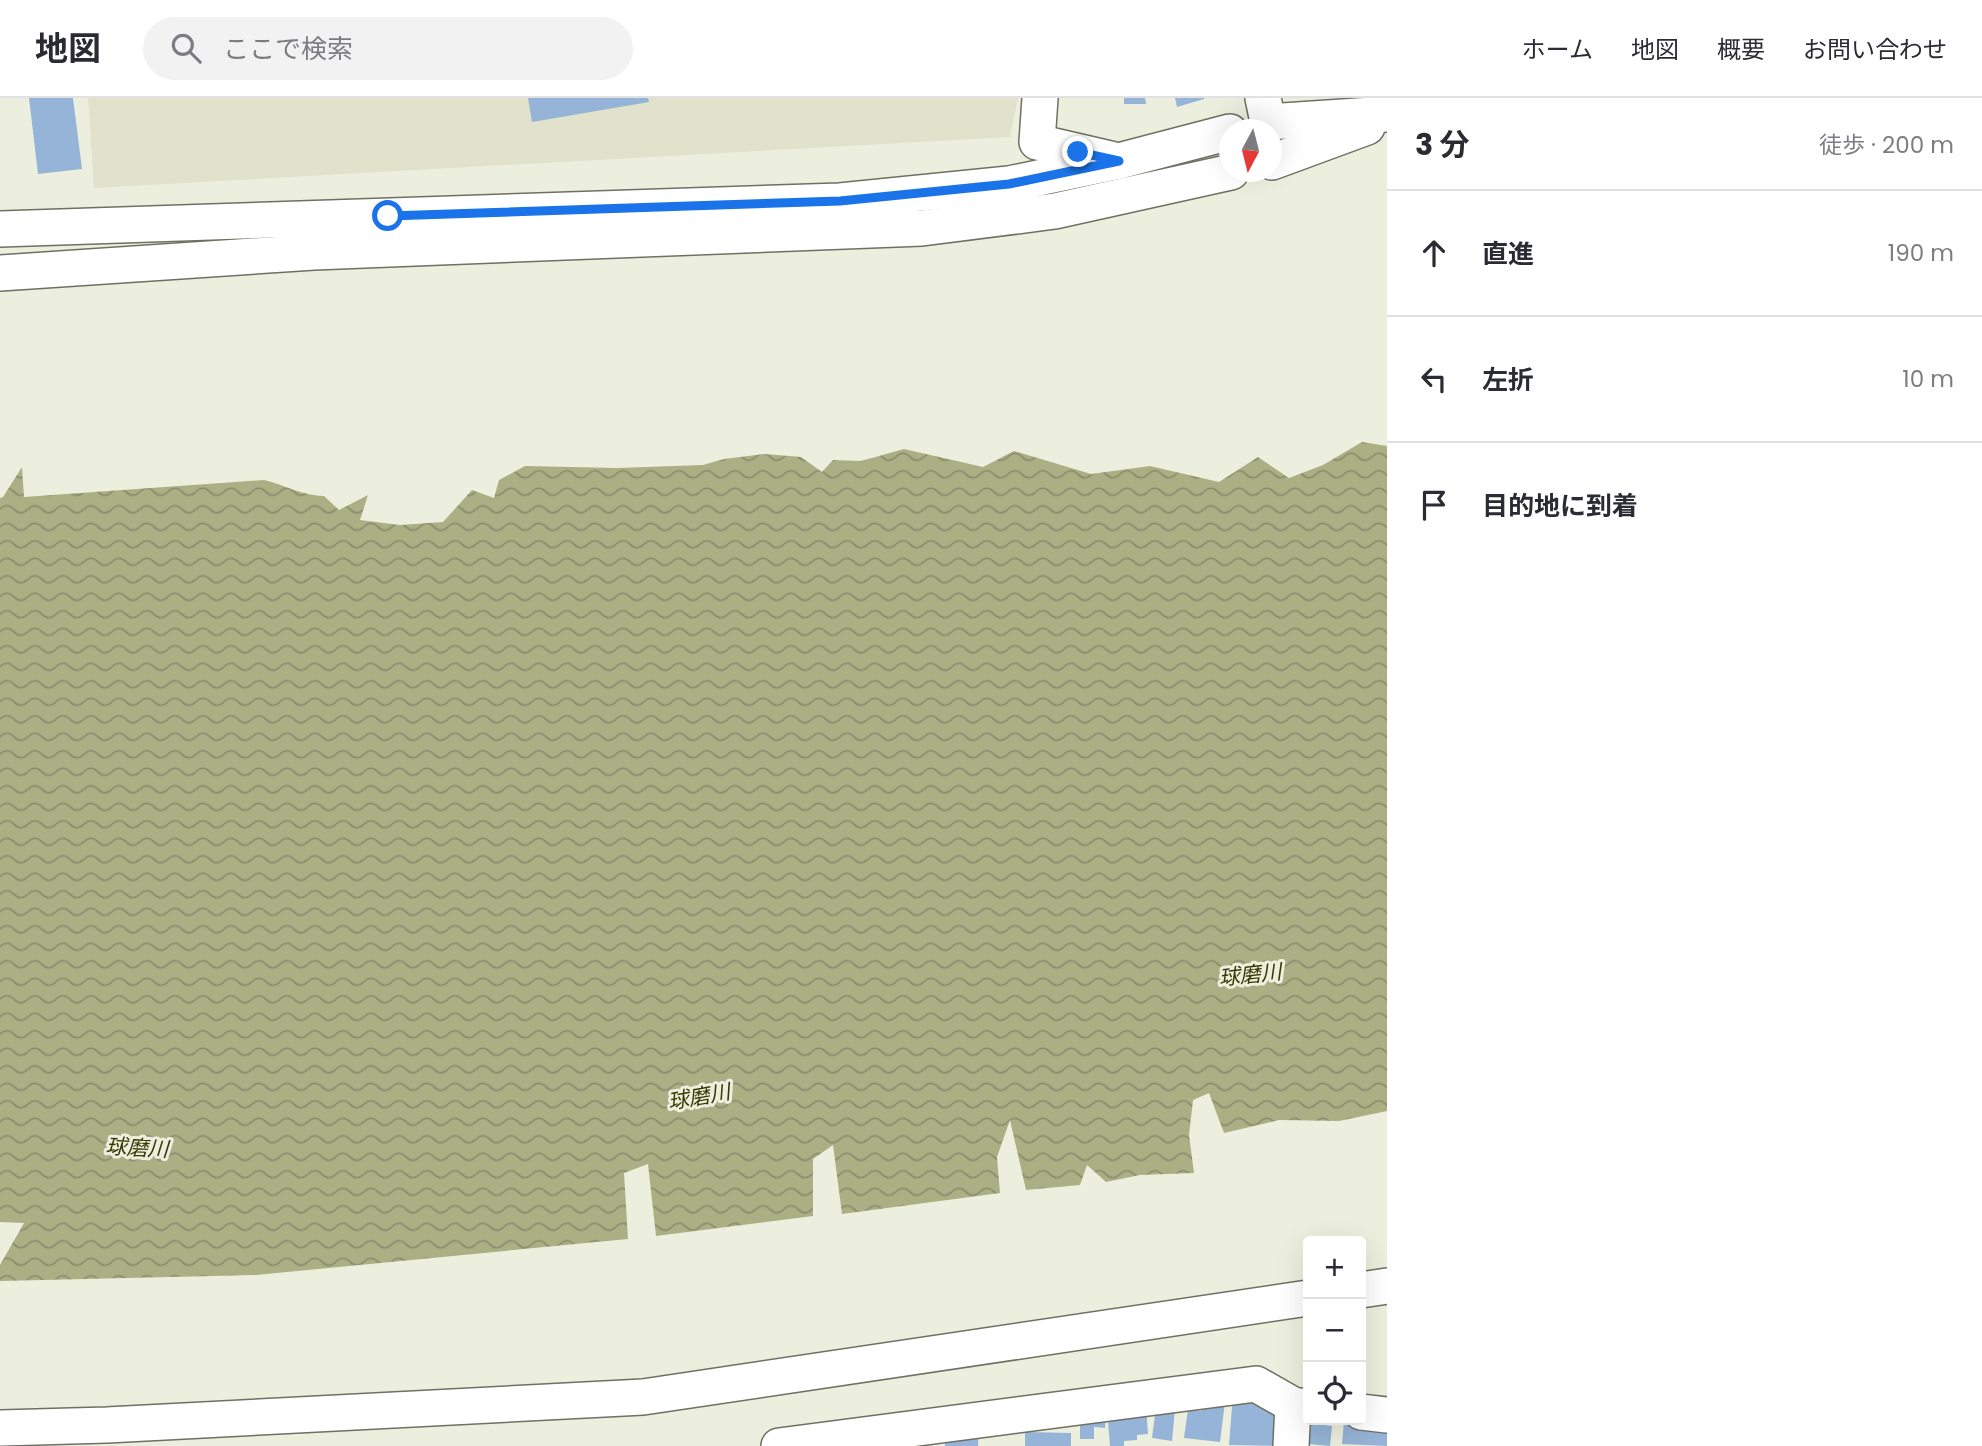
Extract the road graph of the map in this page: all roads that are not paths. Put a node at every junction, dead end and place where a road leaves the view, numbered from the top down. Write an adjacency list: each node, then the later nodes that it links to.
1 (1040, 98): 7 (street)
2 (1296, 98): 3 (street)
3 (1257, 117): 4 (street)
4 (1387, 117): 6 (street)
5 (1219, 135): 7 (street)
6 (1282, 158)
7 (1119, 161): 9 (street)
8 (1219, 175): 10 (street)
9 (0, 229)
10 (0, 273)
11 (1387, 1286): 12 (street)
12 (1366, 1289)
13 (1303, 1299): 17 (street)
14 (1301, 1406): 18 (street); 19 (street)
15 (1366, 1413): 16 (street)
16 (1387, 1415)
17 (0, 1428)
18 (779, 1446)
19 (1291, 1446)

